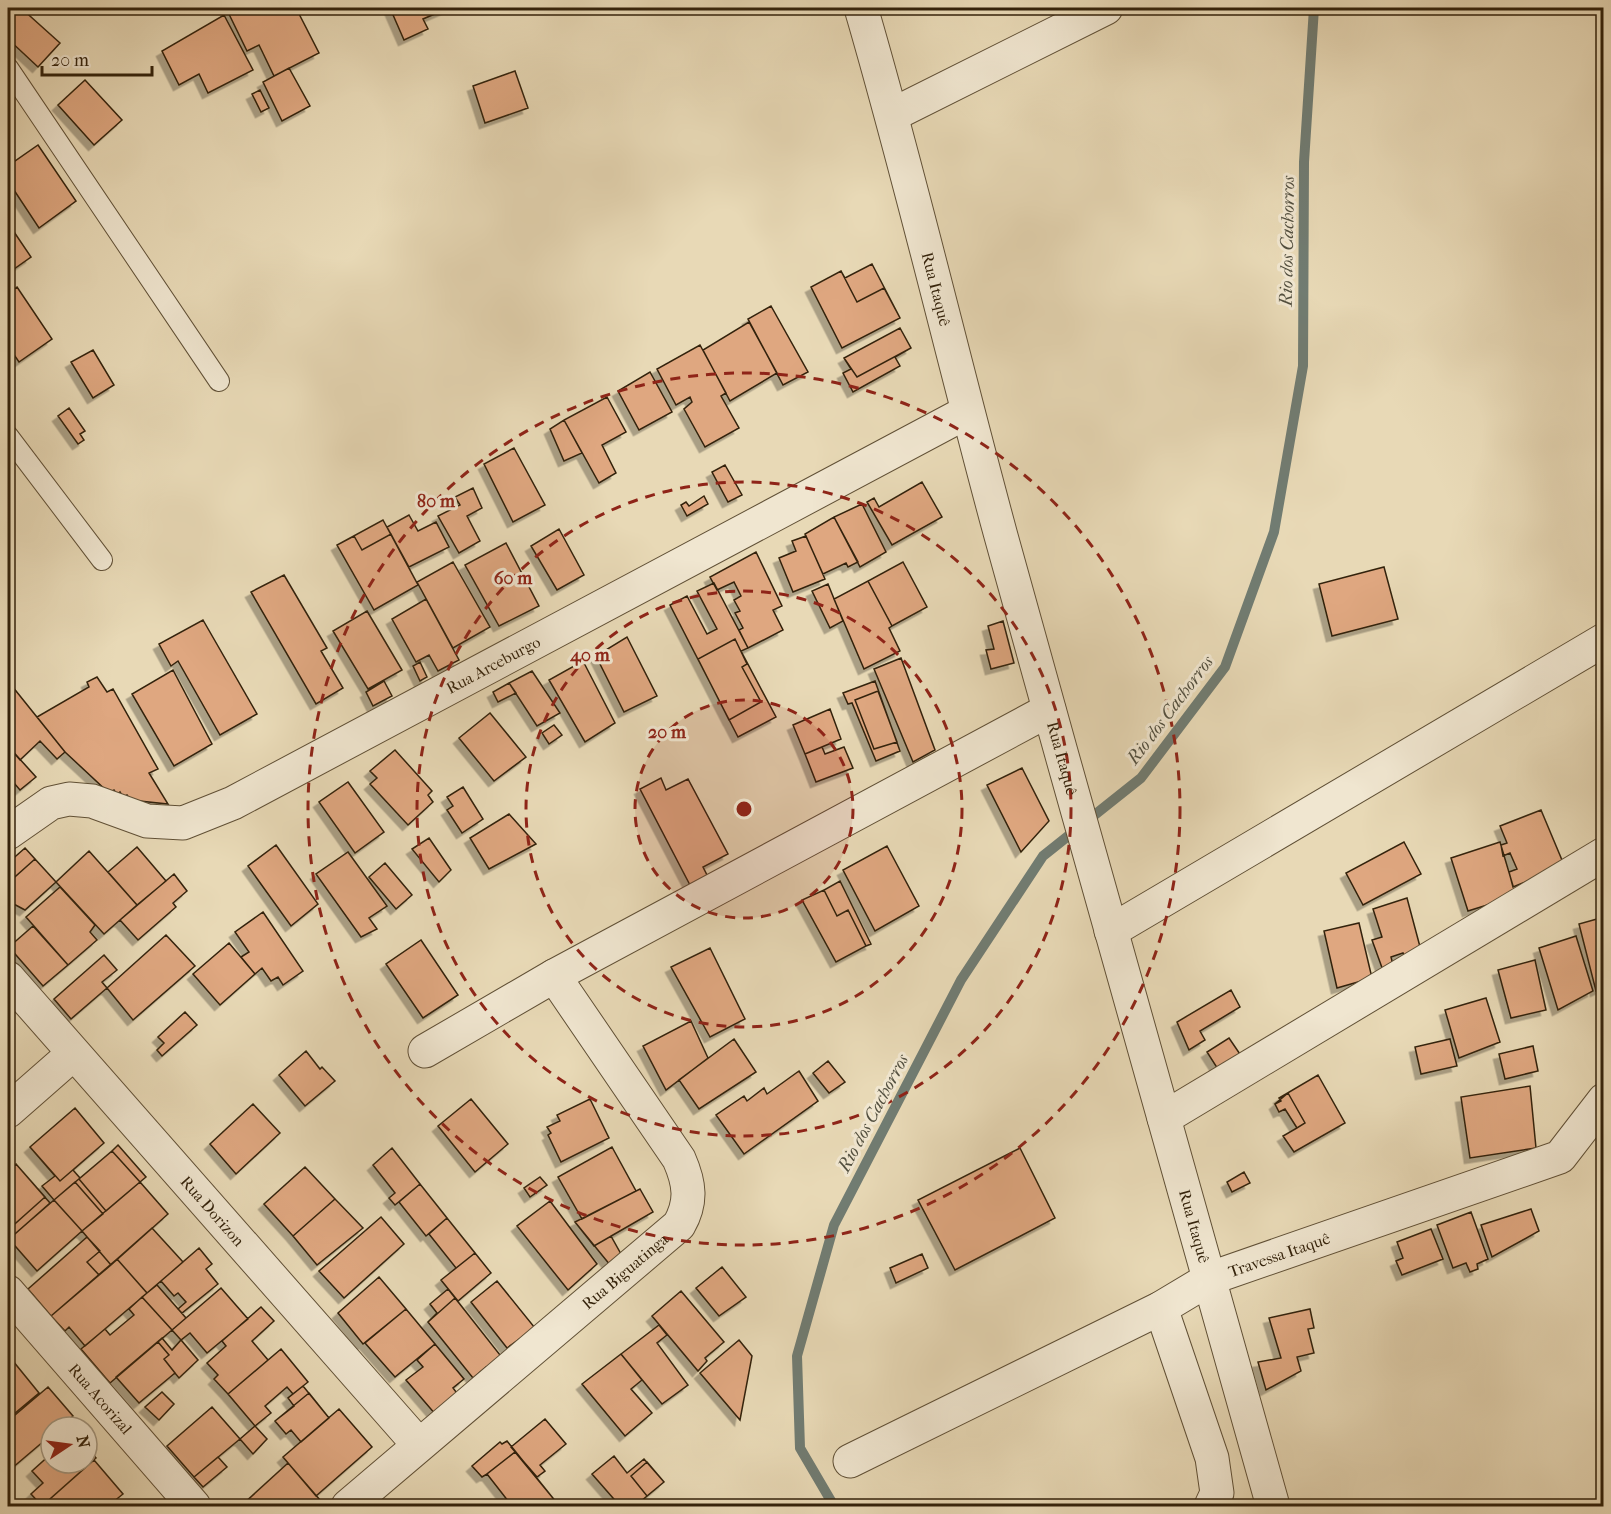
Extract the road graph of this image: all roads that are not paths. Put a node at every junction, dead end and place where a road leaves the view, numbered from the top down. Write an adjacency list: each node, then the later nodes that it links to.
1 (861, 8): 4 (street, Rua Itaquê)
2 (1106, 8): 4 (street)
3 (8, 68): 5 (lane)
4 (892, 115): 6 (street, Rua Itaquê)
5 (219, 381)
6 (967, 412): 10 (street, Rua Itaquê); 11 (street, Rua Arceburgo)
7 (8, 436): 8 (lane)
8 (102, 560)
9 (1604, 640): 13 (street)
10 (1049, 710): 13 (street, Rua Itaquê); 14 (street)
11 (8, 833)
12 (1604, 854): 20 (street)
13 (1111, 931): 20 (street, Rua Itaquê)
14 (554, 976): 16 (street); 24 (street, Rua Biguatinga)
15 (8, 978): 17 (street, Rua Dorizon)
16 (425, 1051)
17 (73, 1054): 19 (street); 24 (street, Rua Dorizon)
18 (1604, 1100): 21 (street, Travessa Itaquê)
19 (8, 1112)
20 (1164, 1118): 21 (street, Rua Itaquê)
21 (1210, 1278): 23 (street, Travessa Itaquê); 29 (street, Rua Itaquê)
22 (8, 1292): 26 (street, Rua Acorizal)
23 (1161, 1308): 25 (street, Travessa Itaquê); 28 (street)
24 (418, 1444): 27 (street, Rua Biguatinga)
25 (850, 1461)
26 (194, 1506)
27 (348, 1506)
28 (1211, 1506)
29 (1274, 1506)

